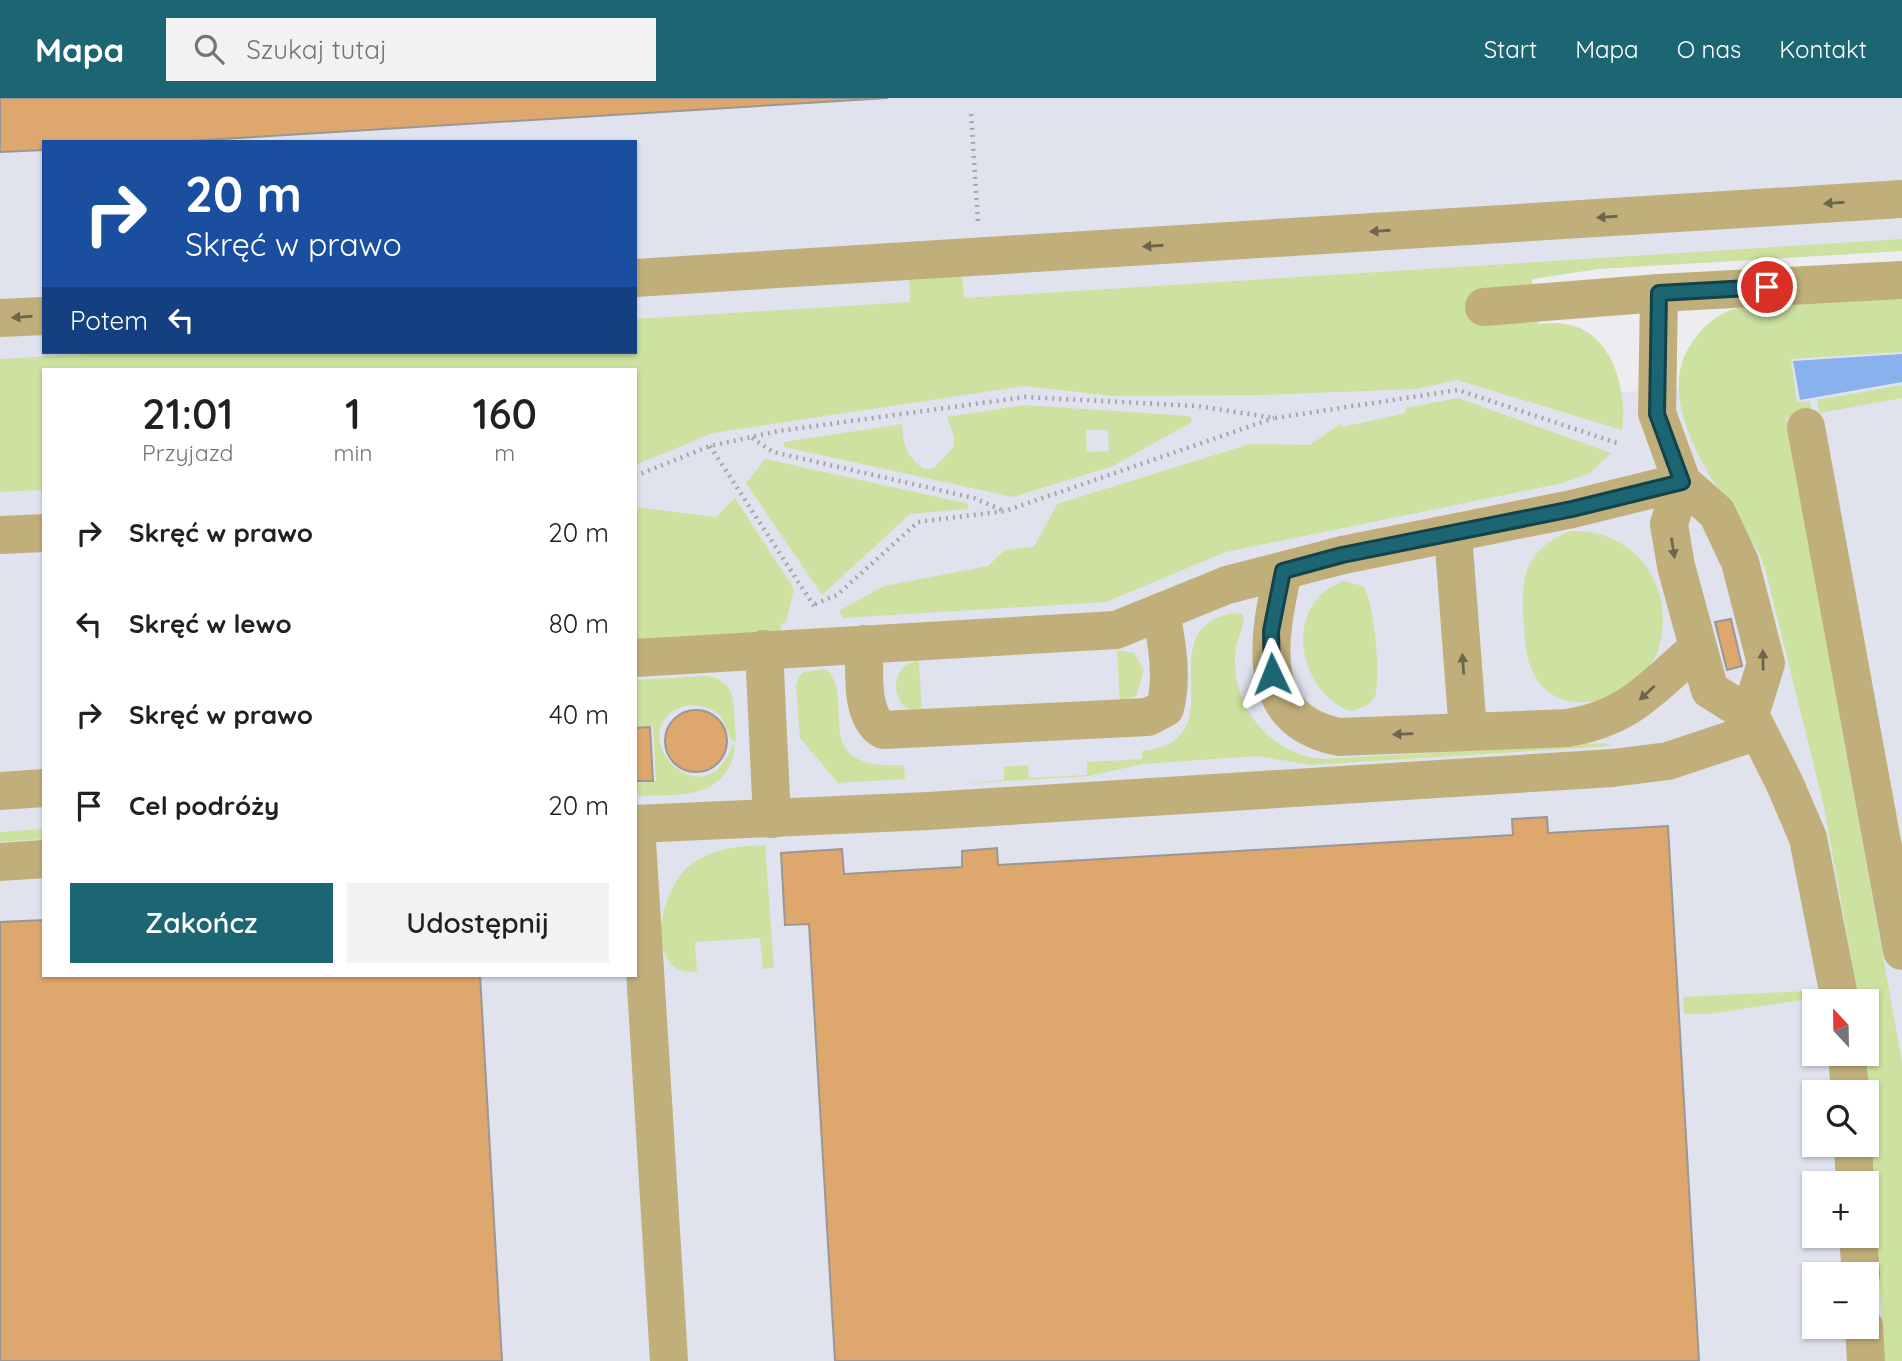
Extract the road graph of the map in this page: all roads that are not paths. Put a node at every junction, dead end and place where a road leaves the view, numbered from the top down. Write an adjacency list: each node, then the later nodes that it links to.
1 (1902, 199): 2 (lane, one-way to 2)
2 (637, 278)
3 (1902, 280): 4 (lane)
4 (1659, 293): 5 (lane); 9 (lane)
5 (1484, 307)
6 (42, 316): 7 (lane, one-way to 7)
7 (0, 318)
8 (1806, 428): 28 (lane)
9 (1682, 482): 11 (lane); 16 (lane, one-way to 16); 19 (lane, one-way to 9)
10 (42, 533): 12 (lane)
11 (1452, 534): 13 (lane); 20 (lane, one-way to 11)
12 (0, 535)
13 (1283, 571): 14 (lane); 20 (lane, one-way to 13)
14 (1161, 612): 15 (lane); 15 (lane)
15 (864, 644): 17 (lane)
16 (1698, 648): 19 (lane); 20 (lane, one-way to 20)
17 (764, 649): 18 (lane); 23 (lane)
18 (637, 658)
19 (1754, 723): 23 (lane); 29 (lane)
20 (1468, 732)
21 (42, 788): 22 (lane)
22 (0, 791)
23 (772, 819): 24 (lane)
24 (637, 824)
25 (637, 840): 31 (lane)
26 (42, 859): 27 (lane)
27 (0, 862)
28 (1902, 951)
29 (1838, 989)
30 (1865, 1339): 32 (lane)
31 (669, 1361)
32 (1866, 1361)

